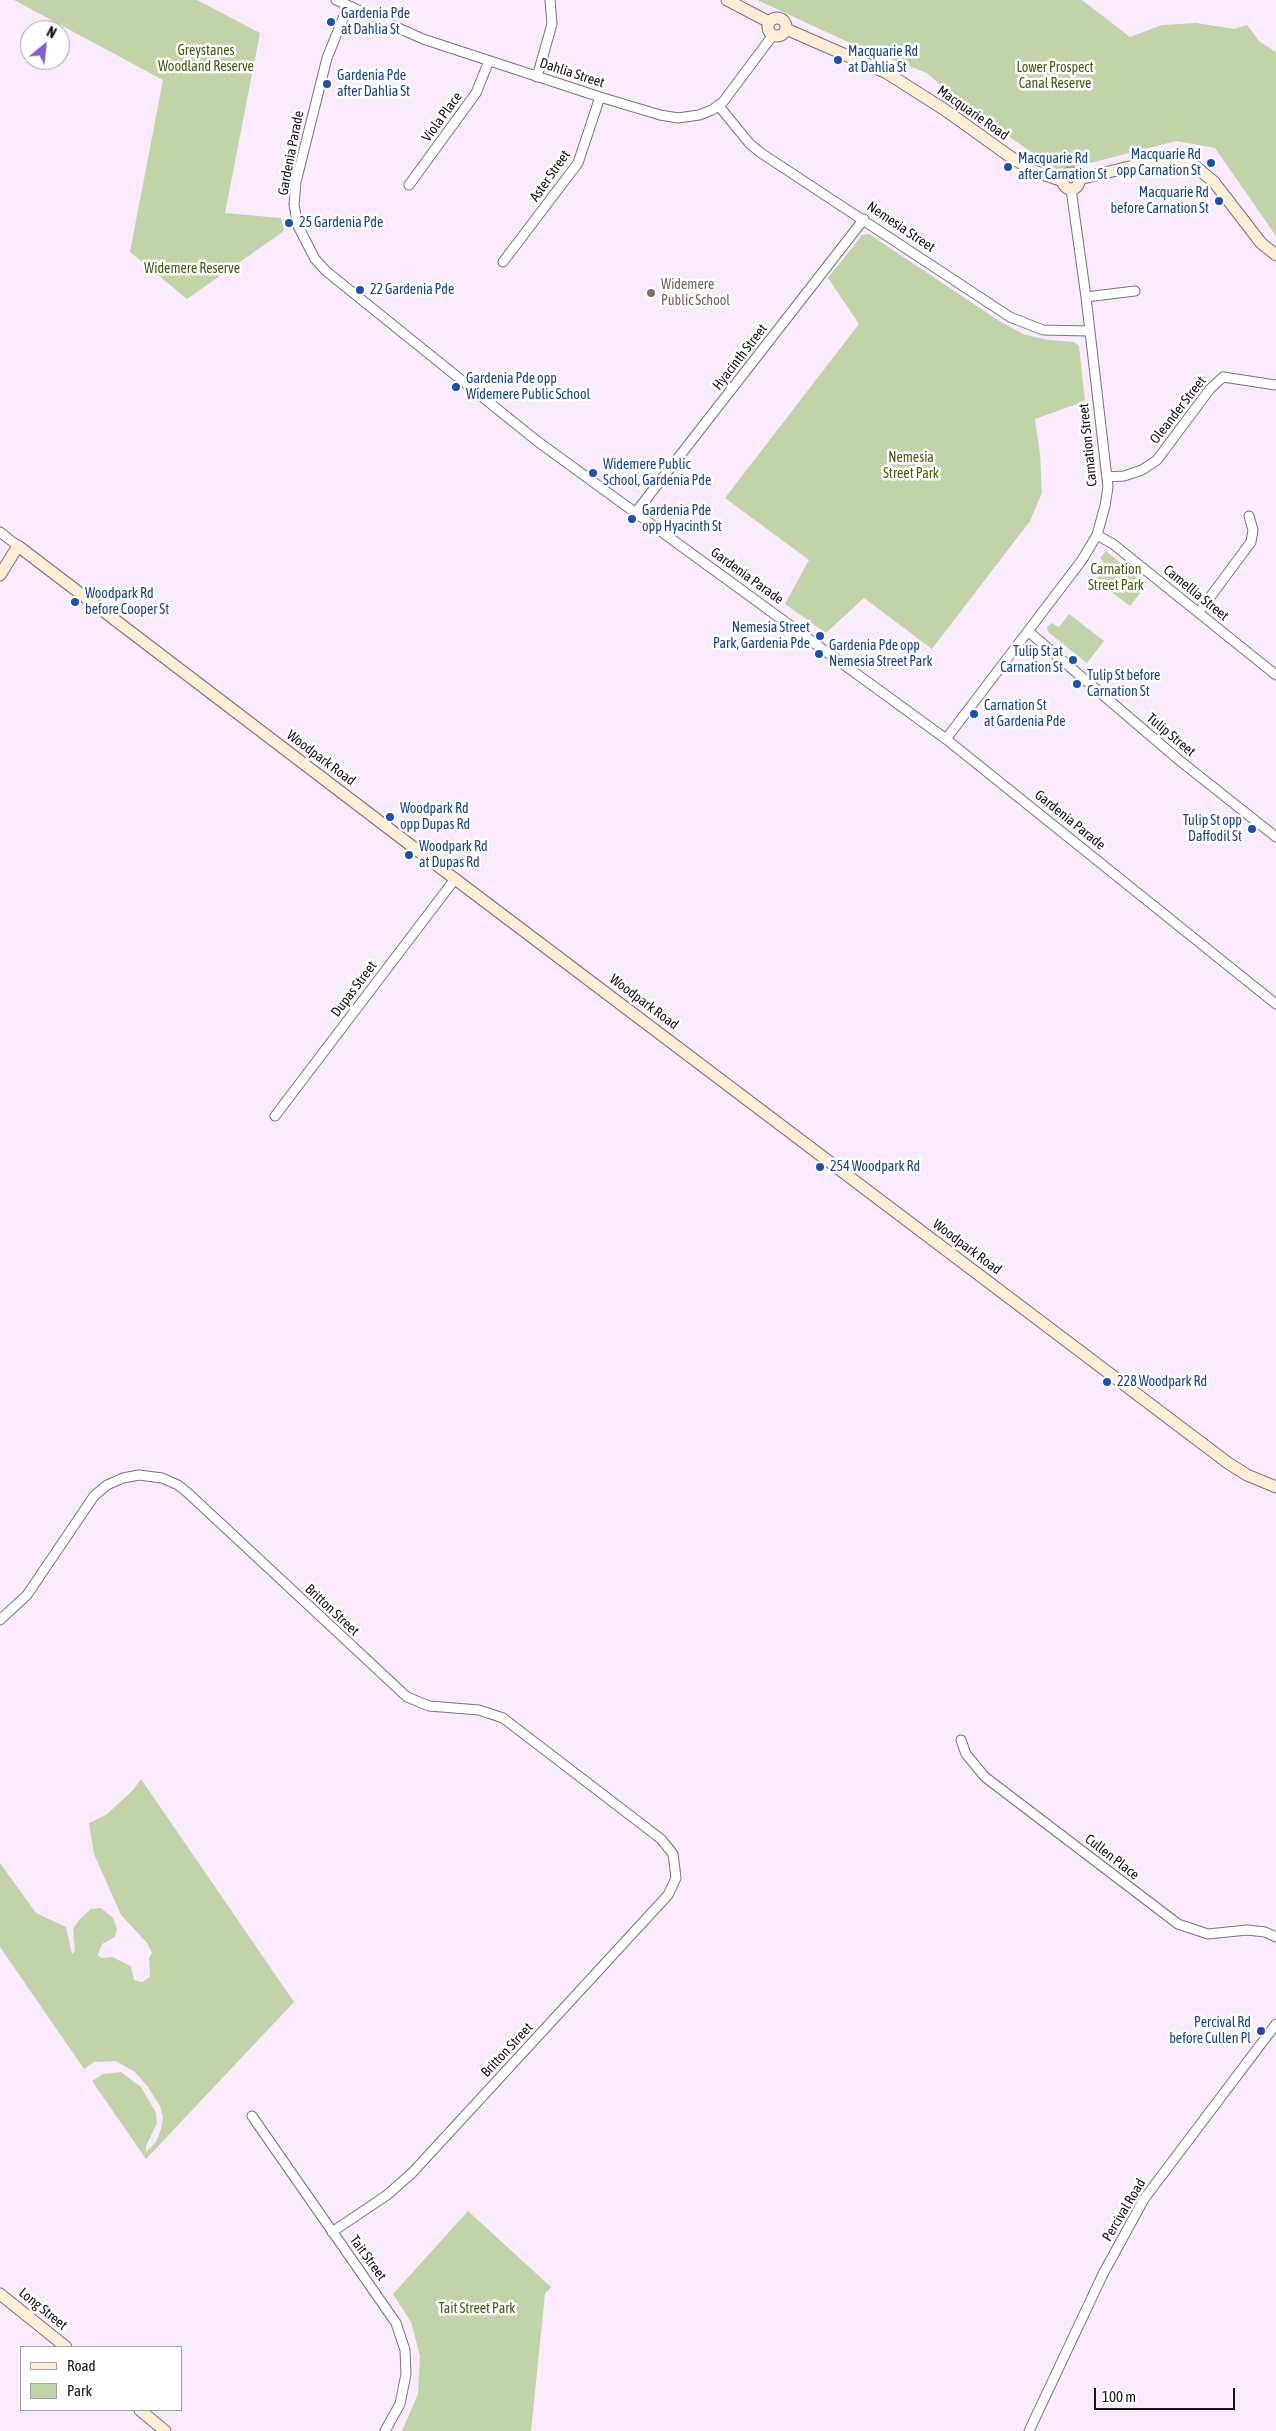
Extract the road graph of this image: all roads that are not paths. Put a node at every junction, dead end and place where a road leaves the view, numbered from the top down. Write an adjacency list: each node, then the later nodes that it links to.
1 (336, 0): 4 (street, Dahlia Street)
2 (550, 0): 9 (street)
3 (727, 0): 5 (street)
4 (348, 6): 8 (street, Dahlia Street); 22 (street, Gardenia Parade)
5 (768, 22): 6 (street); 7 (street)
6 (786, 29): 7 (street); 12 (street, Macquarie Road)
7 (773, 35): 11 (street, Dahlia Street)
8 (489, 61): 9 (street, Dahlia Street); 13 (street, Viola Place)
9 (537, 77): 10 (street, Dahlia Street)
10 (600, 97): 11 (street, Dahlia Street); 16 (street, Aster Street)
11 (718, 105): 14 (street, Nemesia Street)
12 (1067, 185): 15 (street); 18 (street, Carnation Street)
13 (409, 186)
14 (864, 219): 19 (street, Nemesia Street); 22 (street, Hyacinth Street)
15 (1276, 254)
16 (503, 262)
17 (1135, 290): 18 (street)
18 (1086, 297): 19 (street, Carnation Street)
19 (1089, 331): 21 (street, Carnation Street)
20 (1276, 386): 21 (street, Oleander Street)
21 (1107, 477): 25 (street, Carnation Street)
22 (636, 512): 31 (street, Gardenia Parade)
23 (1249, 516): 28 (street)
24 (0, 532): 26 (street, Woodpark Road)
25 (1097, 535): 28 (street, Camellia Street); 29 (street, Carnation Street)
26 (18, 546): 27 (street); 33 (street, Woodpark Road)
27 (0, 575)
28 (1199, 612): 30 (street, Camellia Street)
29 (1028, 632): 31 (street, Carnation Street); 32 (street, Tulip Street)
30 (1276, 675)
31 (946, 739): 34 (street, Gardenia Parade)
32 (1276, 837)
33 (455, 879): 35 (street, Dupas Street); 36 (street, Woodpark Road)
34 (1276, 1004)
35 (275, 1116)
36 (1276, 1487)
37 (0, 1620): 42 (street, Britton Street)
38 (961, 1740): 39 (street, Cullen Place)
39 (1276, 1938)
40 (1276, 2024): 48 (street, Percival Road)
41 (252, 2116): 42 (street, Tait Street)
42 (332, 2232): 47 (street, Tait Street)
43 (0, 2294): 44 (street, Long Street)
44 (65, 2346)
45 (141, 2411): 46 (street)
46 (165, 2431)
47 (385, 2431)
48 (1029, 2431)

